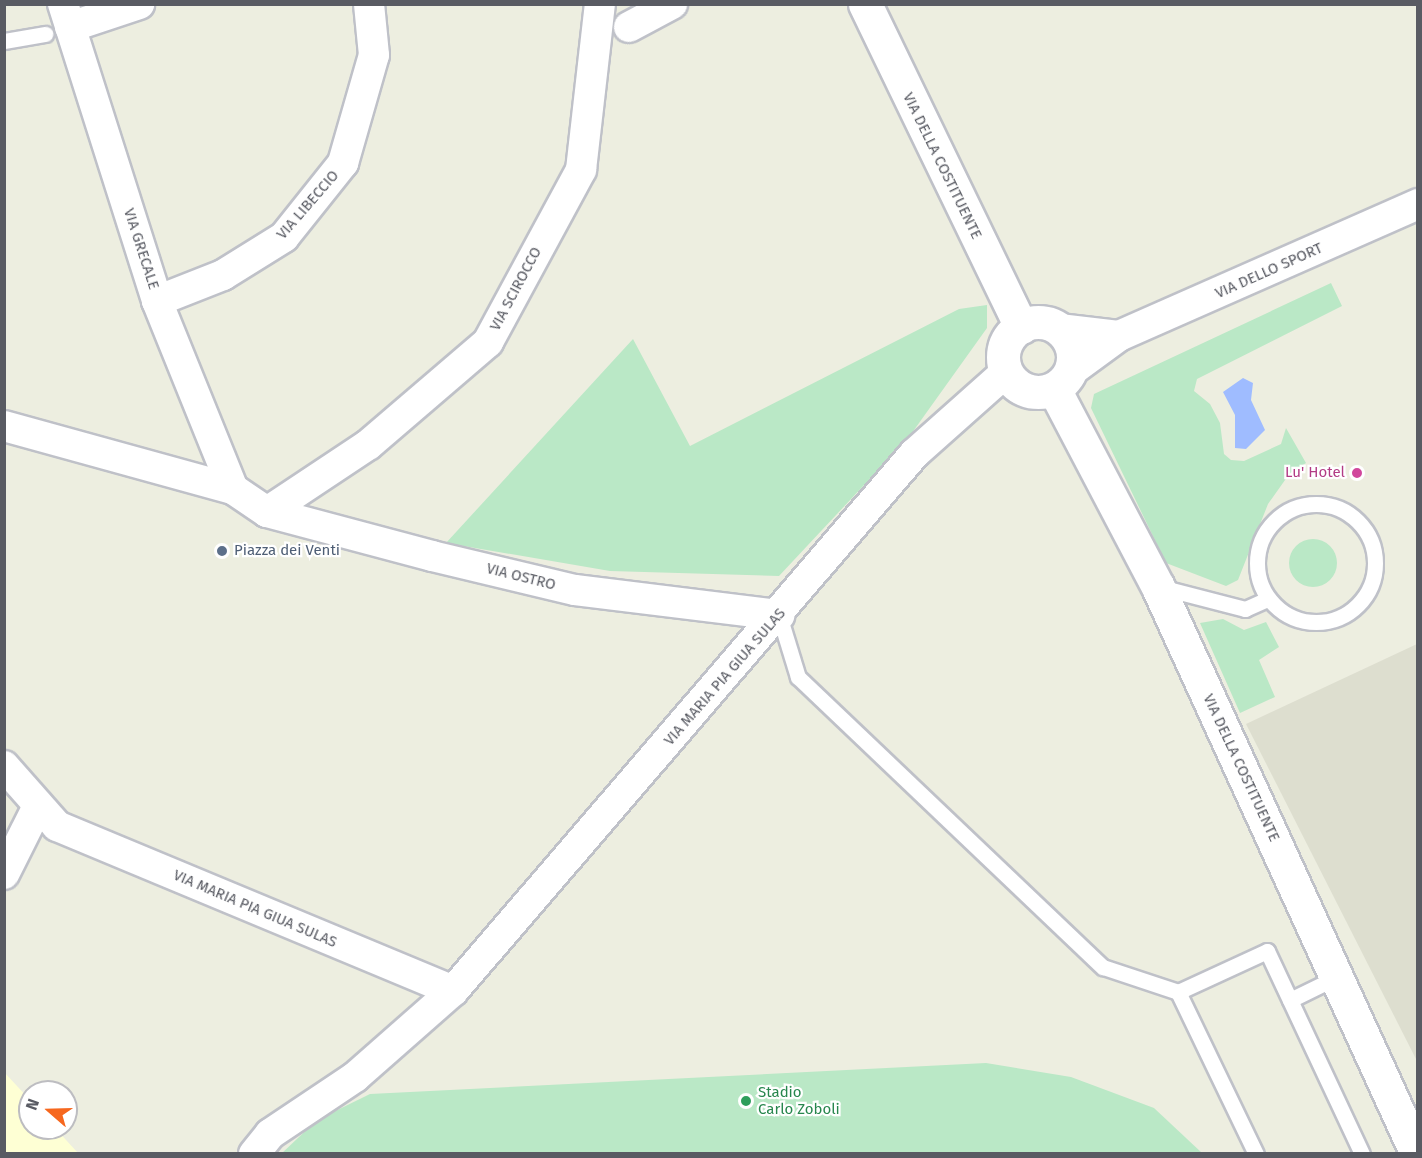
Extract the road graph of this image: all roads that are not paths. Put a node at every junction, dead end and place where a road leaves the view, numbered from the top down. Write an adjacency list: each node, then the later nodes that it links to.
1 (139, 4): 6 (street)
2 (369, 4): 10 (street, VIA LIBECCIO)
3 (600, 4): 18 (street, VIA SCIROCCO)
4 (672, 4): 7 (street)
5 (865, 4): 11 (street, VIA DELLA COSTITUENTE)
6 (59, 22): 8 (lane); 10 (street, VIA GRECALE)
7 (629, 27)
8 (4, 41)
9 (1418, 204): 13 (street, VIA DELLO SPORT)
10 (157, 301): 17 (street, VIA GRECALE)
11 (1021, 327): 12 (street); 14 (street)
12 (1059, 329): 13 (street); 15 (street)
13 (1119, 336): 15 (street, VIA DELLO SPORT)
14 (1006, 372): 15 (street); 21 (street, VIA MARIA PIA GIUA SULAS)
15 (1062, 380): 19 (street, VIA DELLA COSTITUENTE)
16 (4, 426): 17 (street)
17 (232, 489): 18 (street)
18 (267, 512): 21 (street, VIA OSTRO)
19 (1158, 586): 20 (lane); 25 (street, VIA DELLA COSTITUENTE)
20 (1267, 599): 20 (lane)
21 (779, 615): 26 (street, VIA MARIA PIA GIUA SULAS); 27 (lane)
22 (4, 766): 23 (street)
23 (47, 816): 24 (street); 26 (street, VIA MARIA PIA GIUA SULAS)
24 (4, 874)
25 (1337, 977): 28 (lane); 32 (street, VIA DELLA COSTITUENTE)
26 (453, 991): 29 (street, VIA MARIA PIA GIUA SULAS)
27 (1178, 992): 28 (lane); 30 (lane)
28 (1290, 1000): 31 (lane)
29 (254, 1154)
30 (1256, 1154)
31 (1362, 1154)
32 (1417, 1154)

